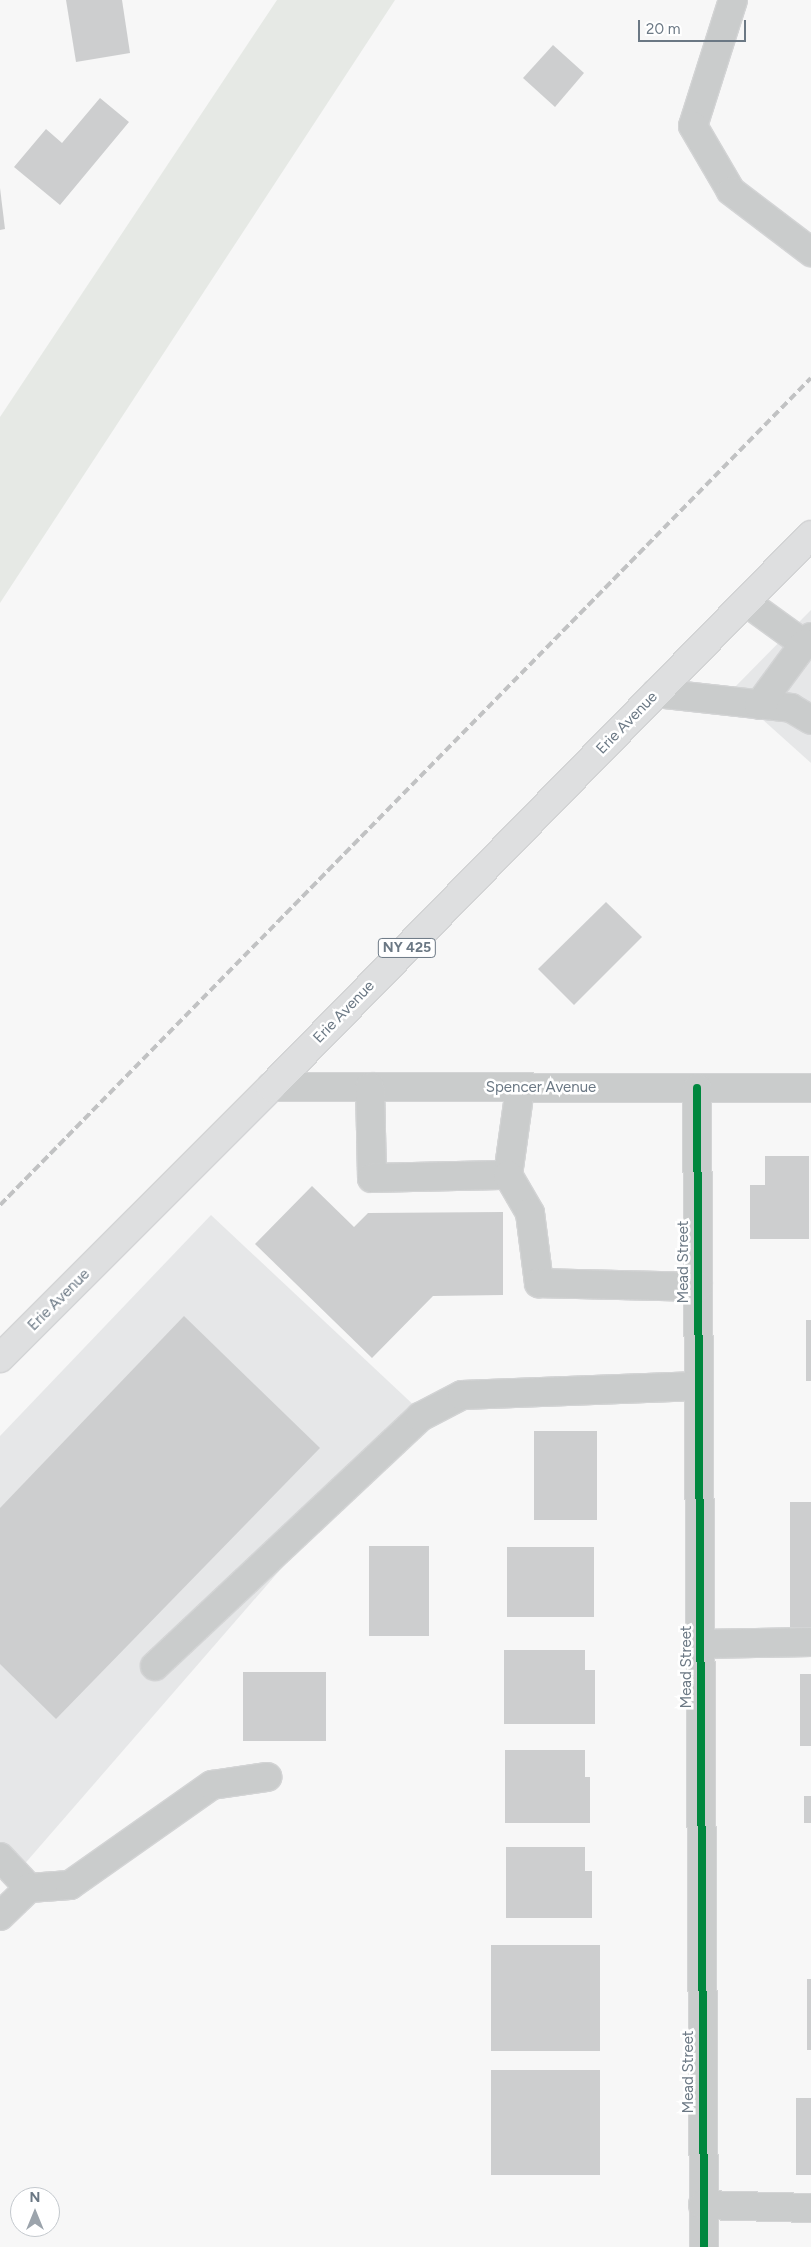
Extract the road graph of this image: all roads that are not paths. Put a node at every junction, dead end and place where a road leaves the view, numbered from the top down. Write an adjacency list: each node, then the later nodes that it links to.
1 (733, 0): 2 (street)
2 (811, 252)
3 (811, 535): 4 (main road, Erie Avenue / NY 425)
4 (746, 602): 5 (street); 6 (main road, Erie Avenue / NY 425)
5 (808, 640): 7 (street)
6 (656, 693): 7 (street); 9 (main road, Erie Avenue / NY 425)
7 (759, 705): 8 (street)
8 (811, 720)
9 (271, 1087): 10 (street, Spencer Avenue); 16 (main road, Erie Avenue / NY 425)
10 (370, 1087): 11 (street, Spencer Avenue); 14 (street)
11 (520, 1088): 12 (street, Spencer Avenue); 14 (street)
12 (697, 1088): 13 (street, Spencer Avenue); 15 (street, Mead Street)
13 (811, 1088)
14 (508, 1175): 15 (street)
15 (698, 1287): 17 (street, Mead Street)
16 (0, 1358)
17 (699, 1386): 19 (street, Mead Street); 20 (street)
18 (811, 1642): 19 (street)
19 (700, 1644): 25 (street, Mead Street)
20 (155, 1666)
21 (267, 1777): 23 (street)
22 (0, 1858): 23 (street)
23 (29, 1888): 24 (street)
24 (0, 1916)
25 (704, 2205): 26 (street); 27 (street, Mead Street)
26 (811, 2208)
27 (704, 2247)

